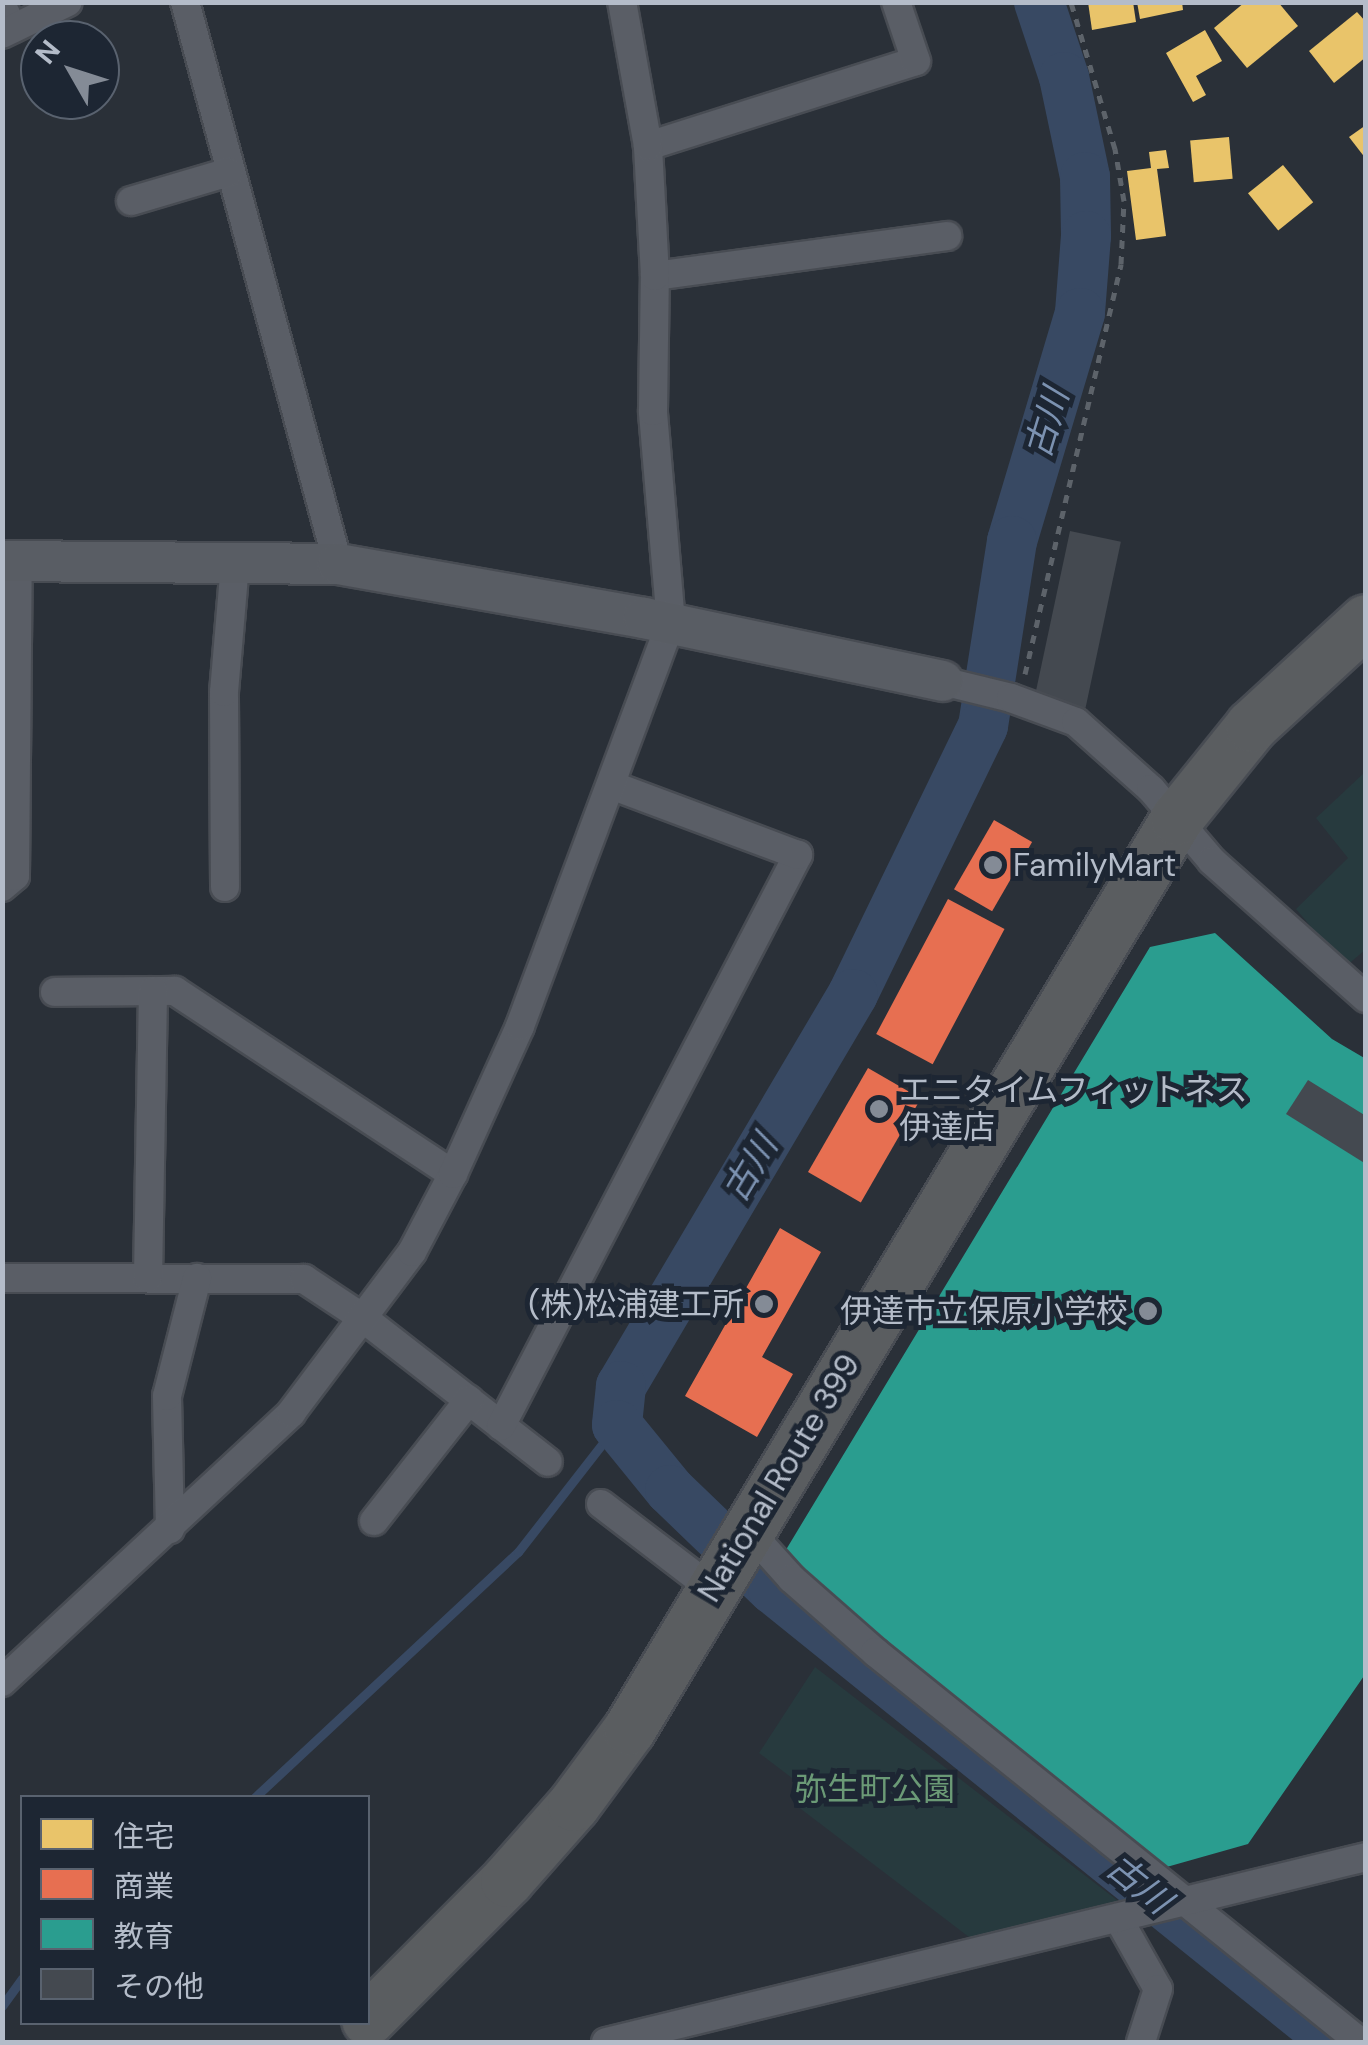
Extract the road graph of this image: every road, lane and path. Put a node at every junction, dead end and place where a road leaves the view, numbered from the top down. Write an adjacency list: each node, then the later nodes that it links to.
1 (68, 2): 6 (street)
2 (185, 2): 8 (street)
3 (622, 2): 7 (street)
4 (896, 2): 7 (street)
5 (1071, 2): 18 (path)
6 (6, 23)
7 (648, 146): 11 (street)
8 (229, 172): 9 (street); 14 (street)
9 (131, 201)
10 (947, 236): 11 (street)
11 (655, 276): 16 (street)
12 (10, 561): 13 (street); 22 (street)
13 (235, 563): 14 (street); 21 (street)
14 (338, 564): 16 (street)
15 (1366, 621): 20 (highway, National Route 399)
16 (670, 624): 17 (street); 19 (street)
17 (942, 681): 18 (street)
18 (1015, 699): 20 (street)
19 (610, 785): 26 (street); 32 (street)
20 (1177, 819): 25 (street); 37 (highway, National Route 399)
21 (224, 886)
22 (2, 887)
23 (153, 991): 24 (street); 26 (street); 28 (street)
24 (54, 992)
25 (1366, 998)
26 (453, 1174): 30 (street)
27 (2, 1278): 28 (street)
28 (148, 1278): 29 (street)
29 (196, 1278): 30 (street); 36 (street)
30 (362, 1318): 31 (street); 36 (street)
31 (469, 1400): 32 (street); 35 (street)
32 (501, 1426): 33 (street)
33 (548, 1462)
34 (601, 1504): 37 (street)
35 (374, 1521)
36 (170, 1529): 38 (street)
37 (730, 1557): 40 (street); 42 (highway, National Route 399)
38 (2, 1682)
39 (1366, 1856): 40 (street)
40 (1179, 1904): 41 (street); 45 (street)
41 (1127, 1916): 43 (street); 44 (street)
42 (370, 2018)
43 (606, 2042)
44 (1141, 2042)
45 (1360, 2042)

